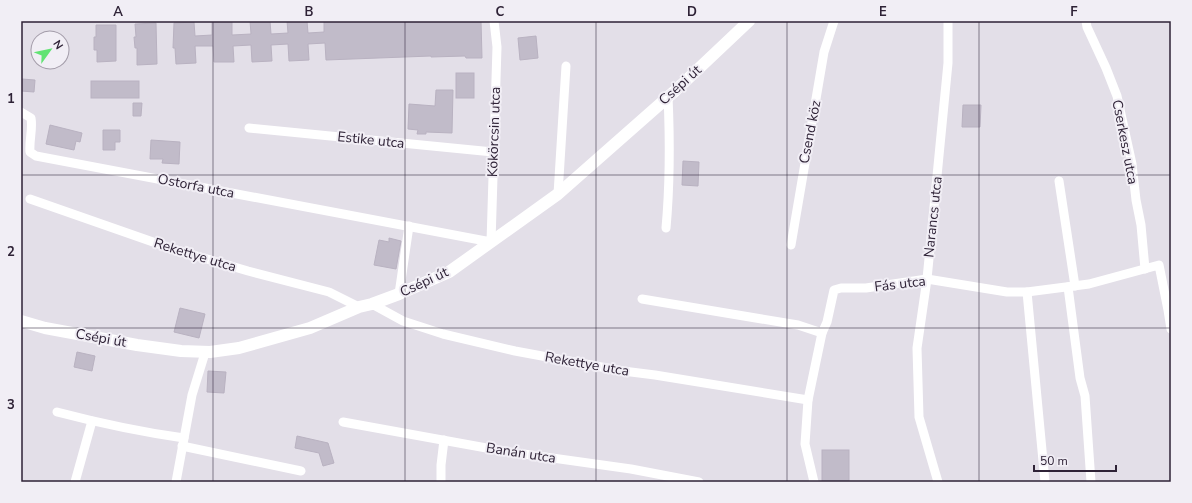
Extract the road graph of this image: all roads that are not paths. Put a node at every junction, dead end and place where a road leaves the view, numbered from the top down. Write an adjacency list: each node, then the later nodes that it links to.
1 (494, 21): 10 (street, Kökörcsin utca)
2 (749, 21): 7 (street, Csépi út)
3 (834, 21): 17 (street, Csend köz)
4 (948, 21): 19 (street, Narancs utca)
5 (1086, 21): 18 (street, Cserkesz utca)
6 (566, 66): 12 (street)
7 (668, 96): 12 (street, Csépi út); 15 (street)
8 (21, 112): 14 (street, Ostorfa utca)
9 (249, 128): 10 (street, Estike utca)
10 (493, 152): 16 (street, Kökörcsin utca)
11 (1059, 181): 20 (street)
12 (558, 194): 16 (street, Csépi út)
13 (30, 199): 25 (street, Rekettye utca)
14 (408, 226): 16 (street, Ostorfa utca); 22 (street)
15 (666, 228)
16 (491, 242): 22 (street, Csépi út)
17 (791, 245)
18 (1145, 269): 20 (street, Fás utca); 26 (street, Fás utca)
19 (927, 279): 21 (street, Fás utca); 29 (street, Fás utca); 43 (street, Narancs utca)
20 (1071, 287): 21 (street, Fás utca); 45 (street)
21 (1027, 292): 44 (street)
22 (399, 294): 24 (street, Csépi út)
23 (642, 299): 29 (street)
24 (372, 304): 25 (street, Csépi út); 31 (street, Rekettye utca)
25 (359, 308): 30 (street, Csépi út)
26 (1170, 310): 28 (street)
27 (21, 321): 30 (street, Csépi út)
28 (1171, 329)
29 (822, 333): 31 (street, Fás utca)
30 (205, 353): 36 (street)
31 (808, 400): 42 (street, Fás utca)
32 (57, 412): 33 (street)
33 (92, 422): 36 (street); 38 (street)
34 (343, 422): 35 (street, Banán utca)
35 (444, 440): 40 (street); 41 (street, Banán utca)
36 (183, 442): 37 (street); 39 (street)
37 (301, 471)
38 (75, 482)
39 (176, 482)
40 (441, 482)
41 (699, 482)
42 (814, 482)
43 (938, 482)
44 (1045, 482)
45 (1092, 482)

